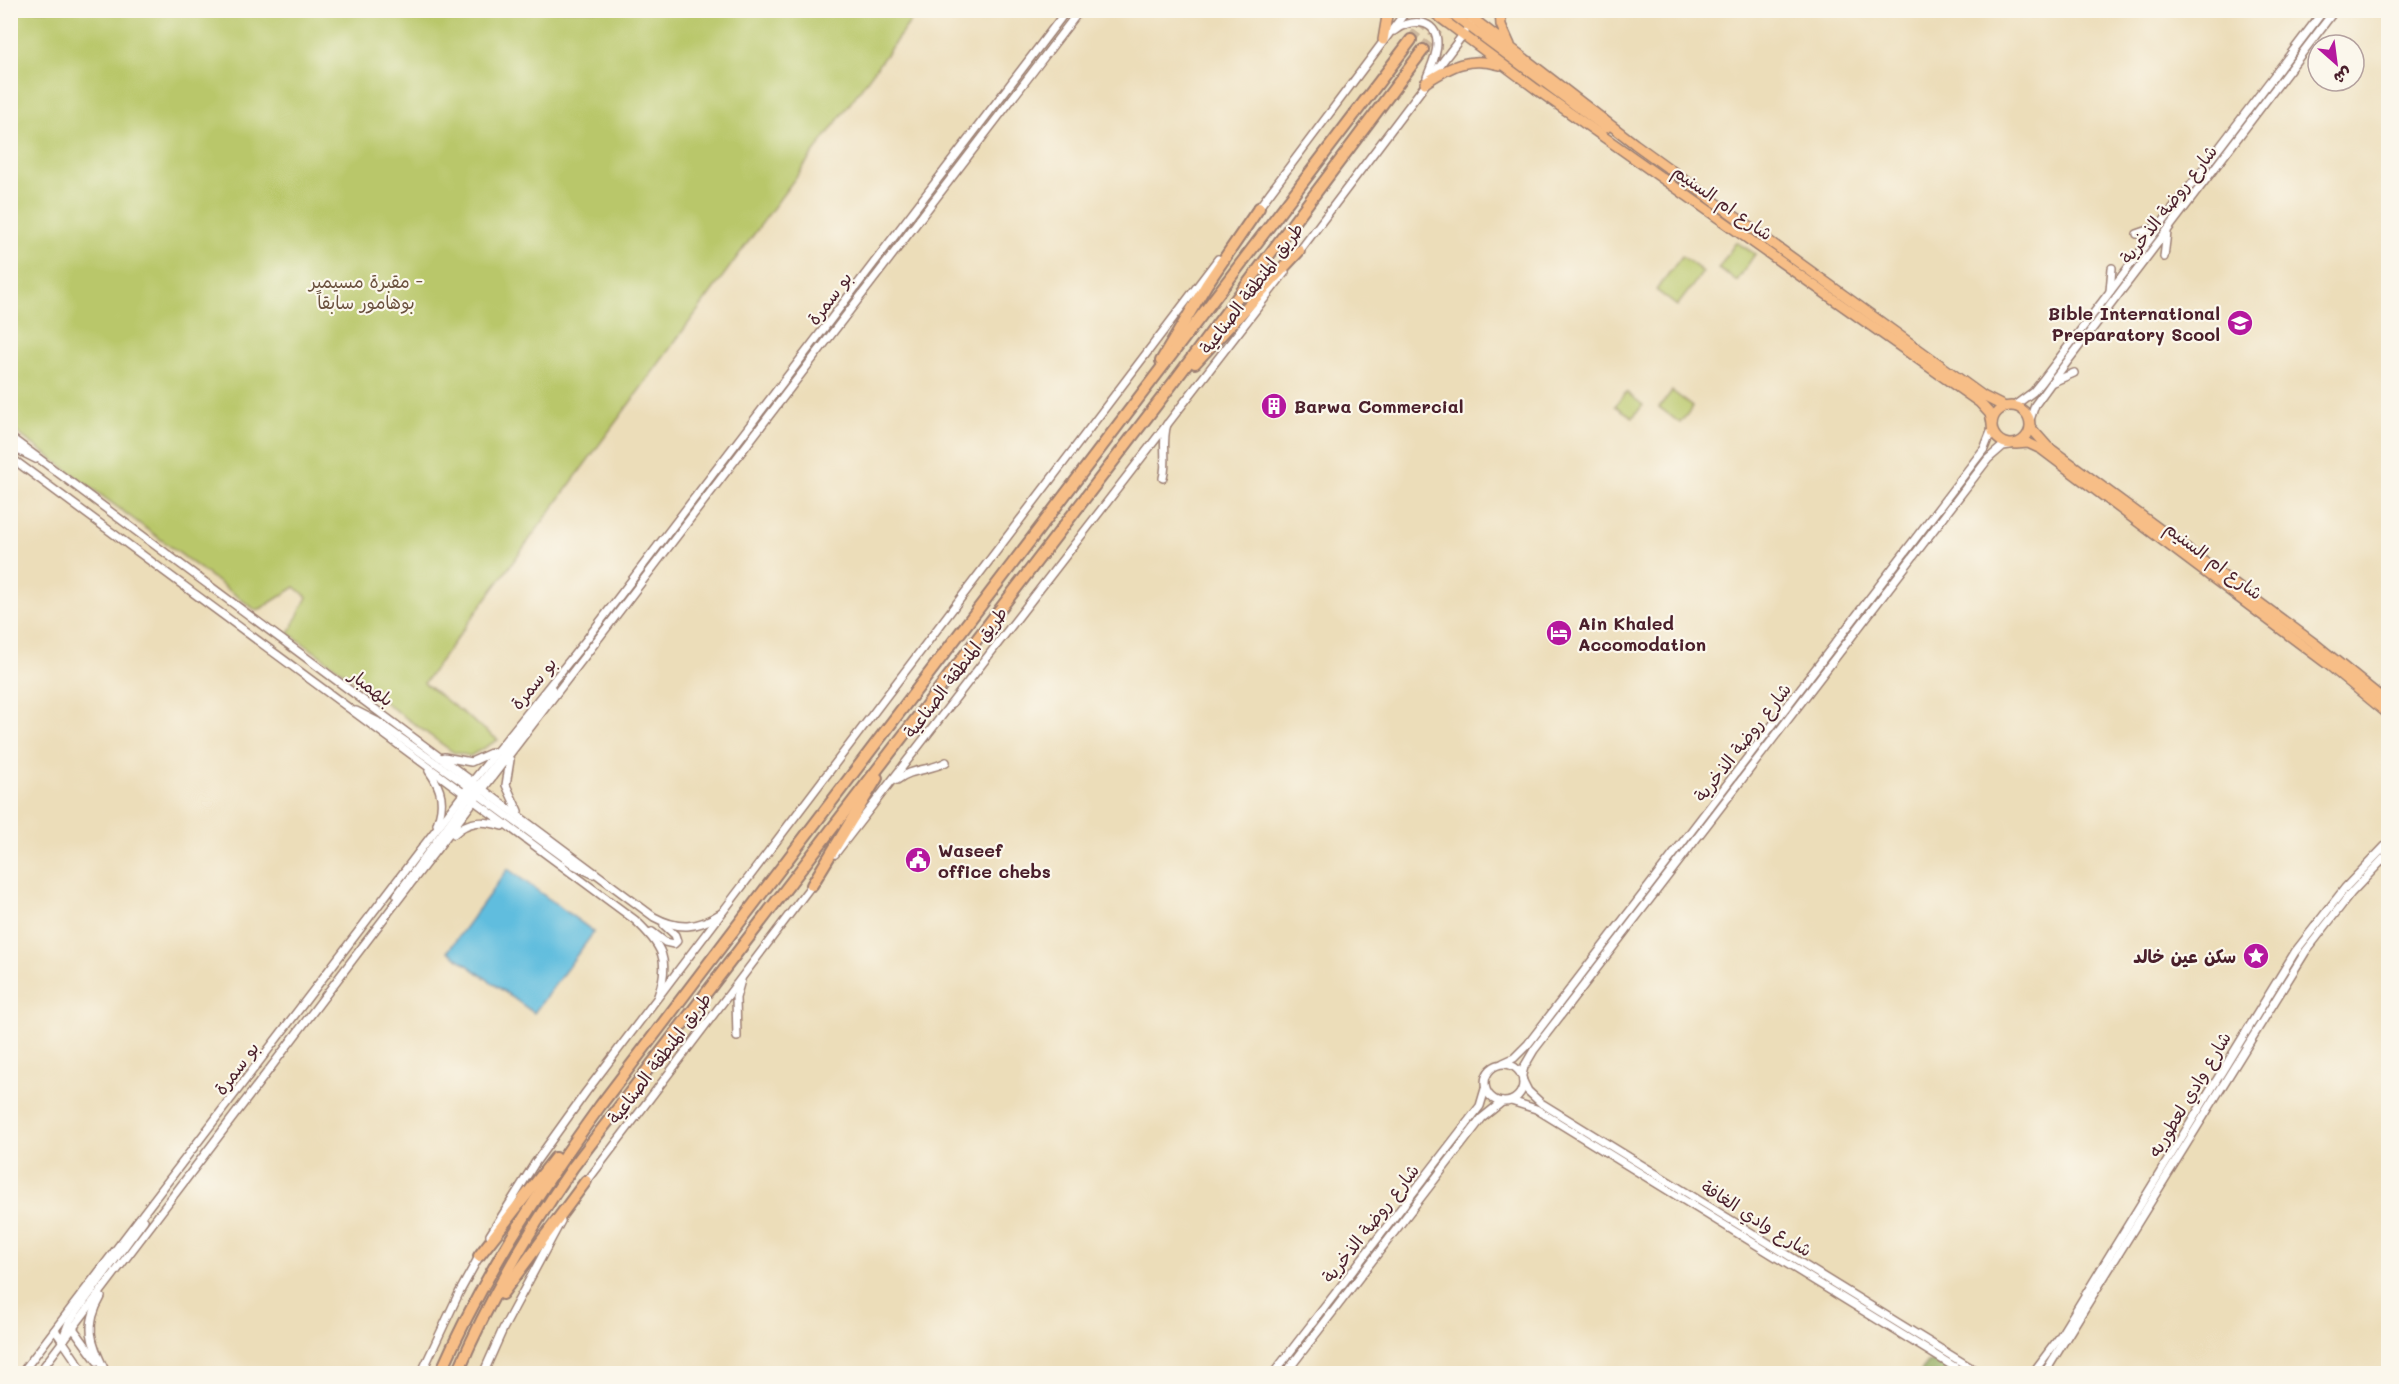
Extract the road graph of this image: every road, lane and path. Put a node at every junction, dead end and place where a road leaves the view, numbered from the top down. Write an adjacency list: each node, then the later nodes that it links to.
1 (1067, 10): 47 (street, بو سمرة)
2 (1080, 10): 53 (street, بو سمرة)
3 (1388, 10): 16 (main road)
4 (1407, 10): 16 (street, طريق المنطقة الصناعية)
5 (1430, 10): 13 (main road, شارع ام السنيم)
6 (1448, 10): 13 (main road)
7 (1462, 10): 13 (main road, شارع ام السنيم)
8 (1482, 10): 13 (street, طريق المنطقة الصناعية)
9 (1500, 10): 18 (main road)
10 (2324, 10): 14 (street, شارع روضة الذخرية)
11 (2335, 10): 15 (street, شارع روضة الذخرية)
12 (2310, 18): 14 (street)
13 (1468, 27): 18 (main road, شارع ام السنيم); 21 (main road, شارع ام السنيم); 22 (street, طريق المنطقة الصناعية); 25 (main road)
14 (2310, 30): 27 (street, شارع روضة الذخرية)
15 (2318, 33)
16 (1383, 40): 22 (street); 26 (street, طريق المنطقة الصناعية)
17 (1411, 40): 33 (highway, طريق المنطقة الصناعية)
18 (1512, 49): 25 (main road, شارع ام السنيم)
19 (2306, 49): 24 (street, شارع روضة الذخرية)
20 (1423, 50): 36 (highway, طريق المنطقة الصناعية)
21 (1507, 68): 22 (main road); 40 (main road, شارع ام السنيم)
22 (1425, 83): 29 (street, طريق المنطقة الصناعية)
23 (2266, 113): 24 (street)
24 (2255, 116): 27 (street, شارع روضة الذخرية)
25 (1635, 144): 37 (main road, شارع ام السنيم)
26 (1259, 208): 33 (highway); 67 (street, طريق المنطقة الصناعية)
27 (2164, 228): 28 (street); 30 (street); 32 (street, شارع روضة الذخرية); 35 (street, شارع روضة الذخرية)
28 (2138, 234)
29 (1299, 251): 36 (highway); 38 (street, طريق المنطقة الصناعية)
30 (2164, 257)
31 (2112, 268): 32 (street)
32 (2110, 291): 37 (street, شارع روضة الذخرية)
33 (1158, 373): 79 (highway, طريق المنطقة الصناعية)
34 (2074, 373): 35 (street)
35 (2051, 383): 39 (street, شارع روضة الذخرية)
36 (1164, 395): 51 (highway, طريق المنطقة الصناعية)
37 (2009, 406): 39 (main road); 40 (main road)
38 (1169, 419): 46 (street); 57 (street, طريق المنطقة الصناعية)
39 (2030, 424): 42 (main road); 49 (main road, شارع ام السنيم)
40 (1992, 426): 42 (main road); 74 (street, شارع روضة الذخرية)
41 (10, 437): 45 (street, بلهمبار)
42 (2013, 444): 50 (main road, شارع ام السنيم); 75 (street, شارع روضة الذخرية)
43 (10, 446): 45 (street)
44 (10, 457): 48 (street, بلهمبار)
45 (54, 469): 54 (street, بلهمبار)
46 (1163, 478)
47 (564, 668): 52 (street, بو سمرة); 58 (street)
48 (340, 703): 56 (street, بلهمبار); 58 (street)
49 (2388, 703)
50 (2388, 714)
51 (895, 746): 66 (highway); 85 (highway, طريق المنطقة الصناعية)
52 (500, 747): 54 (street); 58 (street, بو سمرة)
53 (515, 750): 58 (street, بو سمرة); 59 (street)
54 (438, 754): 58 (street, بلهمبار)
55 (946, 762): 57 (street)
56 (425, 766): 58 (street, بلهمبار); 61 (street)
57 (888, 787): 66 (street, طريق المنطقة الصناعية)
58 (474, 791): 59 (street, بلهمبار); 60 (street, بلهمبار); 61 (street, بو سمرة); 63 (street, بو سمرة); 65 (street); 68 (street)
59 (523, 818): 65 (street, بلهمبار)
60 (510, 829): 63 (street); 70 (street, بلهمبار)
61 (434, 833): 83 (street, بو سمرة)
62 (2388, 843): 99 (street, شارع وادي لعطوريه)
63 (441, 846): 68 (street, بو سمرة)
64 (2388, 854): 100 (street, شارع وادي لعطوريه)
65 (606, 880): 69 (street, بلهمبار)
66 (812, 885): 71 (street, طريق المنطقة الصناعية)
67 (724, 911): 69 (street, بلهمبار); 72 (street, طريق المنطقة الصناعية)
68 (388, 913): 82 (street, بو سمرة)
69 (654, 917): 70 (street)
70 (635, 920): 72 (street, بلهمبار)
71 (743, 974): 73 (street); 80 (street, طريق المنطقة الصناعية)
72 (655, 1003): 81 (street, طريق المنطقة الصناعية)
73 (737, 1037)
74 (1503, 1064): 75 (street); 76 (street)
75 (1523, 1078): 77 (street); 98 (street, شارع وادي الغافة)
76 (1485, 1089): 78 (street); 95 (street, شارع روضة الذخرية)
77 (1512, 1101): 78 (street); 97 (street, شارع وادي الغافة)
78 (1502, 1102): 96 (street, شارع روضة الذخرية)
79 (600, 1106): 81 (highway); 92 (highway, طريق المنطقة الصناعية)
80 (586, 1181): 85 (highway); 94 (street, طريق المنطقة الصناعية)
81 (480, 1256): 91 (street, طريق المنطقة الصناعية)
82 (115, 1273): 83 (street, بو سمرة); 87 (street)
83 (69, 1322): 84 (street, بو سمرة); 86 (street); 87 (street)
84 (55, 1330): 86 (street); 88 (street, بو سمرة)
85 (473, 1336): 93 (highway, طريق المنطقة الصناعية)
86 (63, 1341): 89 (street); 90 (street)
87 (106, 1373)
88 (21, 1374)
89 (38, 1374)
90 (85, 1374)
91 (421, 1374)
92 (440, 1374)
93 (457, 1374)
94 (483, 1374)
95 (1273, 1374)
96 (1285, 1374)
97 (1966, 1374)
98 (1981, 1374)
99 (2032, 1374)
100 (2044, 1374)

